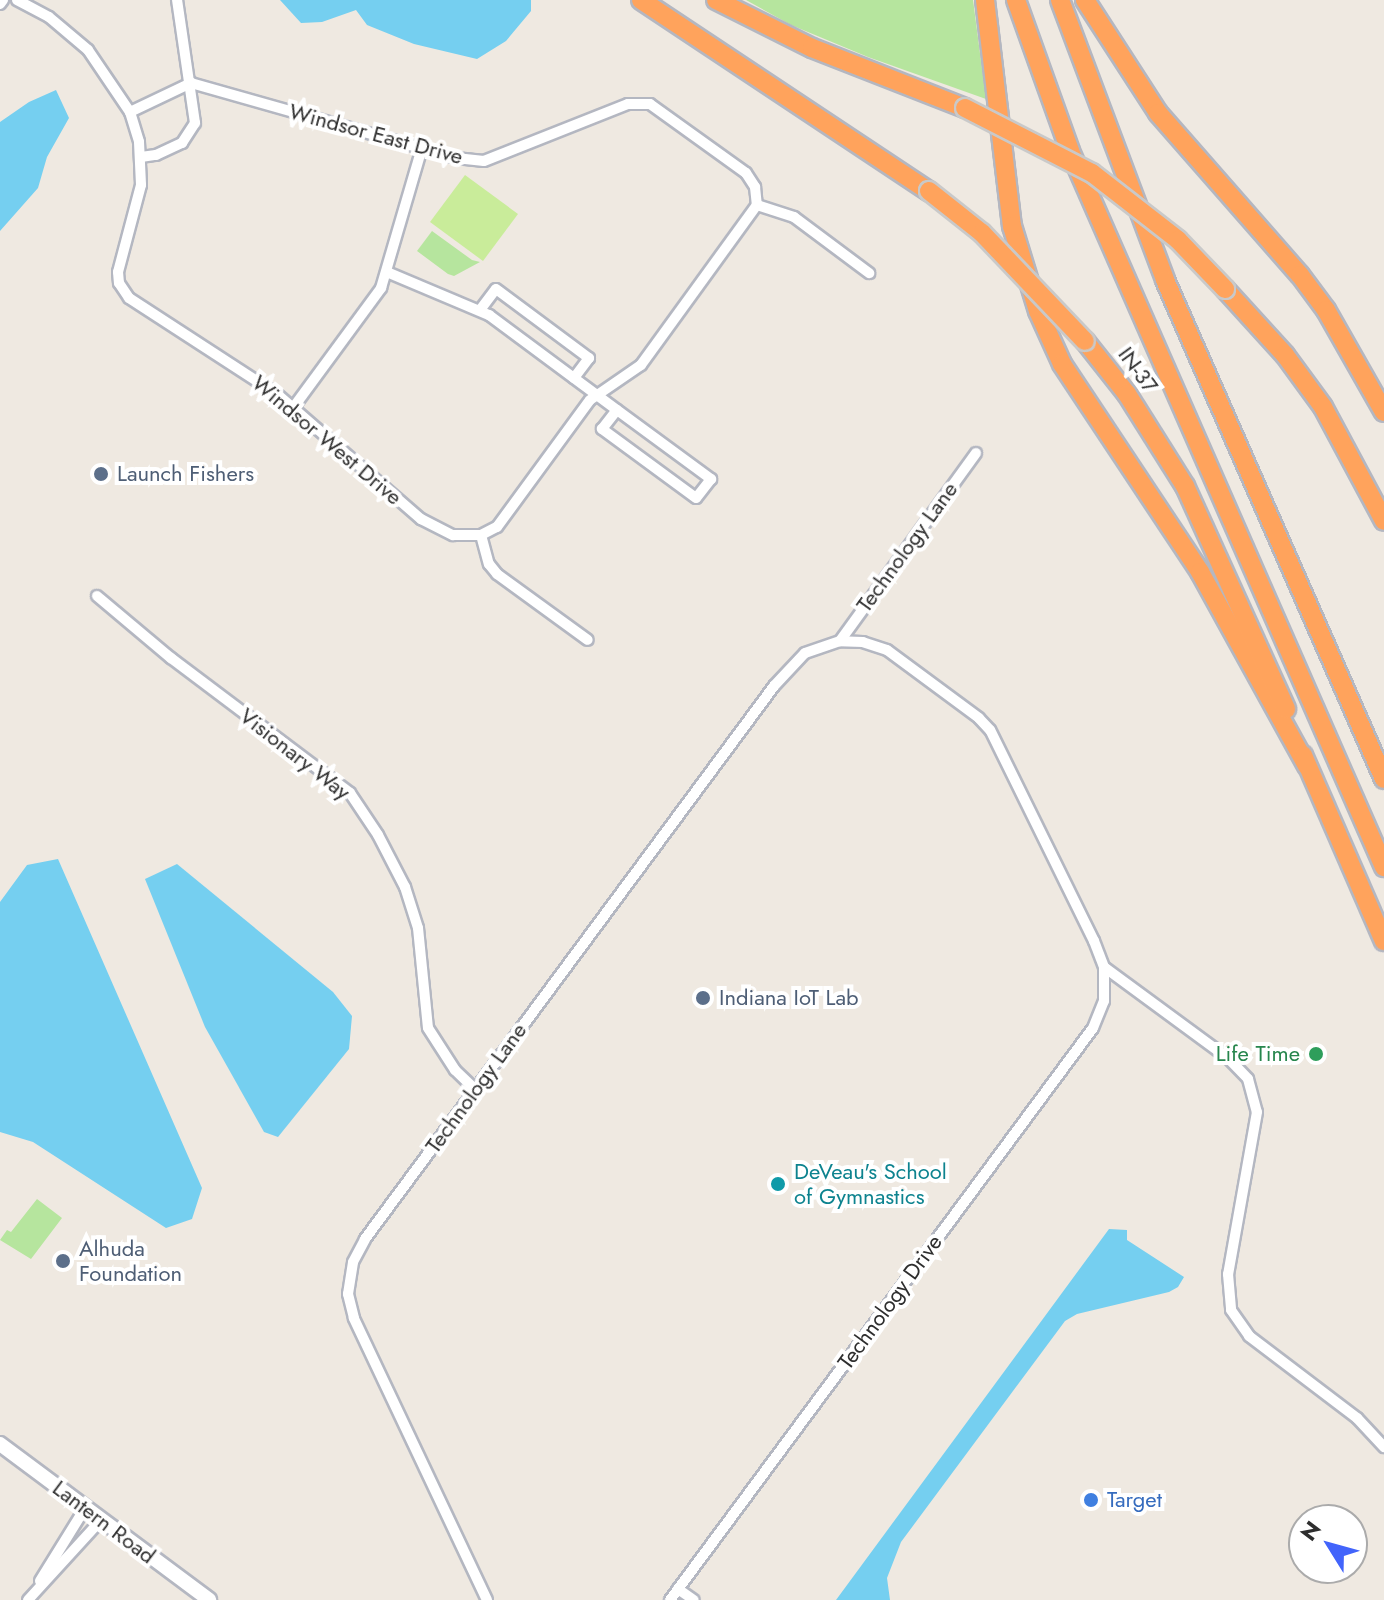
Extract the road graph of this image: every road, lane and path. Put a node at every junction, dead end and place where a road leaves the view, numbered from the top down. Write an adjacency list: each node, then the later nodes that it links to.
1 (17, 0): 10 (street)
2 (177, 0): 9 (street)
3 (641, 0): 28 (highway, IN-37, bridge)
4 (716, 0): 23 (highway, bridge)
5 (985, 0): 28 (highway)
6 (1016, 0): 30 (highway)
7 (1060, 0): 29 (highway)
8 (1085, 0): 21 (highway)
9 (191, 83): 10 (street); 11 (street, Windsor East Drive); 12 (street)
10 (130, 112): 12 (street, Windsor West Drive)
11 (422, 148): 13 (street, Windsor East Drive); 14 (street)
12 (141, 157): 19 (street, Windsor West Drive)
13 (757, 205): 15 (street); 18 (street)
14 (387, 272): 16 (street); 19 (street)
15 (869, 273)
16 (480, 310): 17 (street); 17 (street)
17 (574, 378): 18 (street)
18 (596, 395): 20 (street); 24 (street)
19 (293, 408): 24 (street, Windsor West Drive)
20 (617, 410): 20 (street)
21 (1384, 412)
22 (976, 453): 27 (street, Technology Lane)
23 (1384, 521)
24 (481, 535): 26 (street)
25 (97, 596): 34 (street, Visionary Way)
26 (588, 640)
27 (840, 641): 32 (street, Technology Lane); 34 (street, Technology Lane)
28 (1307, 766): 31 (highway, IN-37)
29 (1384, 779)
30 (1384, 867)
31 (1384, 941)
32 (1104, 967): 33 (street, Technology Lane); 36 (street)
33 (1104, 1001): 39 (street, Technology Drive)
34 (475, 1089): 42 (street, Technology Lane)
35 (0, 1444): 37 (street, Lantern Road)
36 (1384, 1447)
37 (85, 1508): 38 (street, Lantern Road); 40 (street)
38 (101, 1520): 40 (street); 41 (street, Lantern Road)
39 (678, 1589): 43 (street, Technology Drive); 44 (street)
40 (30, 1597)
41 (209, 1600)
42 (487, 1600)
43 (670, 1600)
44 (694, 1600)

